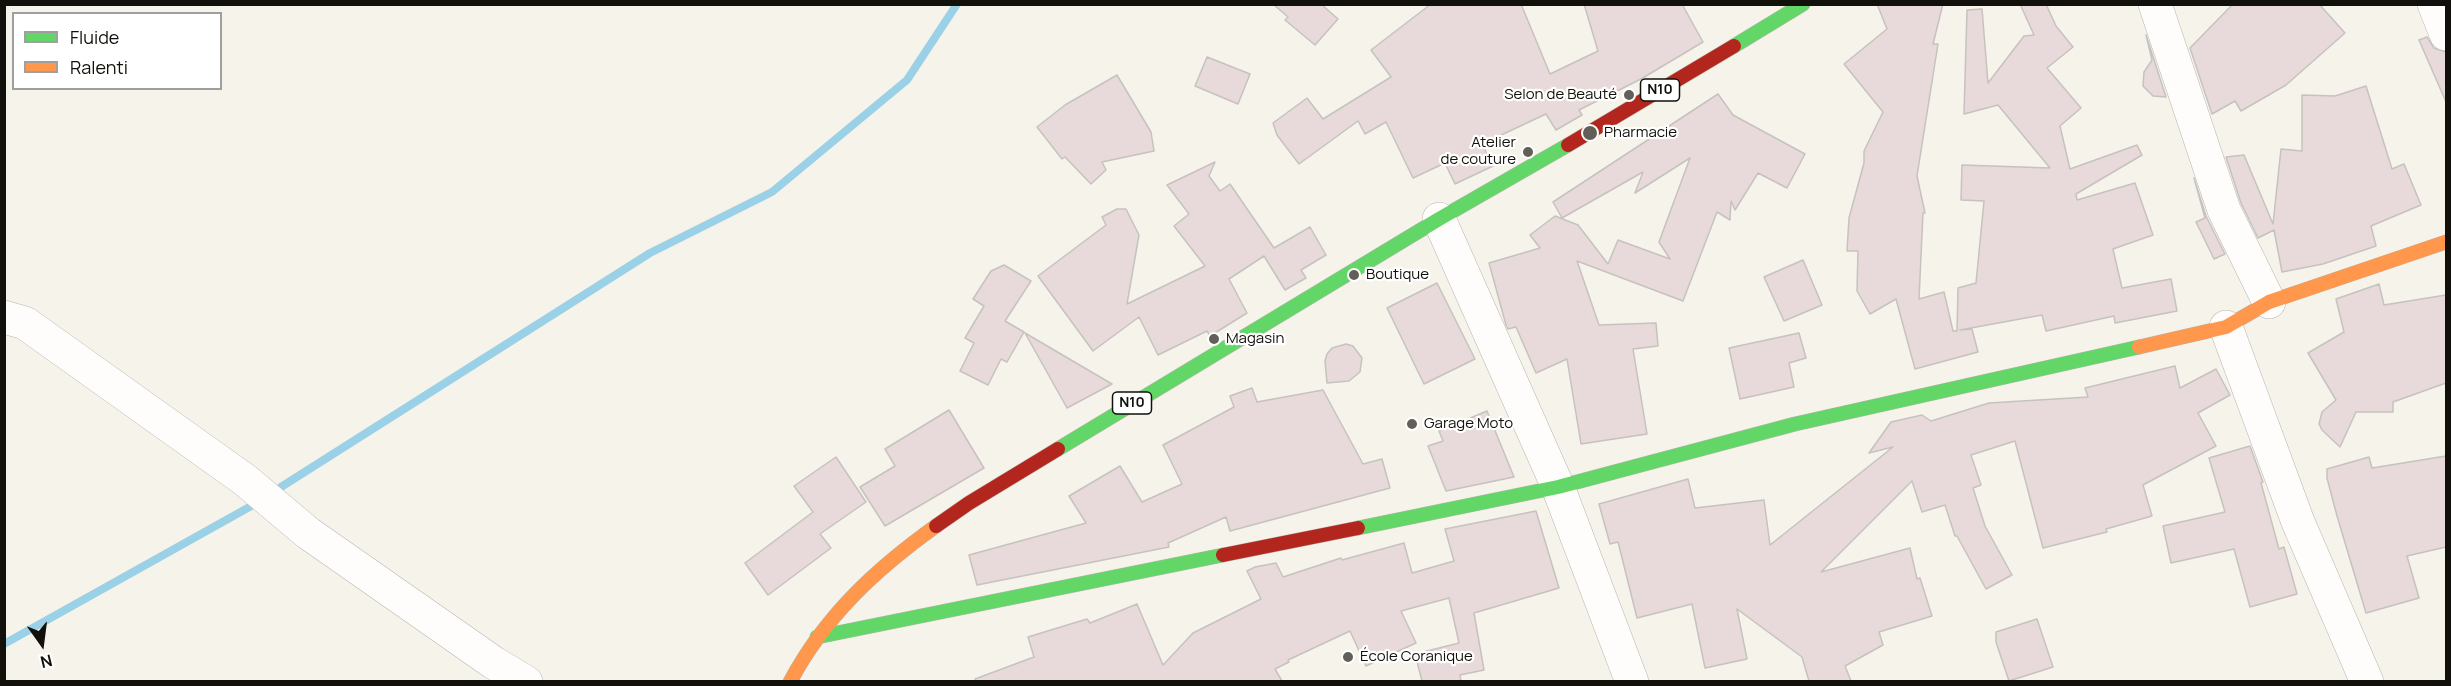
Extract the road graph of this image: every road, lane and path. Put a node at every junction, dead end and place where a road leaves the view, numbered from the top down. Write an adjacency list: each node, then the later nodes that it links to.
1 (1803, 4): 3 (street, N10)
2 (2155, 4): 5 (street)
3 (1439, 219): 8 (street); 9 (street, N10)
4 (2446, 242): 5 (street)
5 (2269, 302): 7 (street)
6 (4, 317): 10 (street)
7 (2226, 327): 8 (street); 13 (street)
8 (1558, 487): 9 (street); 12 (street)
9 (817, 637): 11 (street, N10)
10 (526, 681)
11 (790, 681)
12 (1632, 681)
13 (2367, 681)

